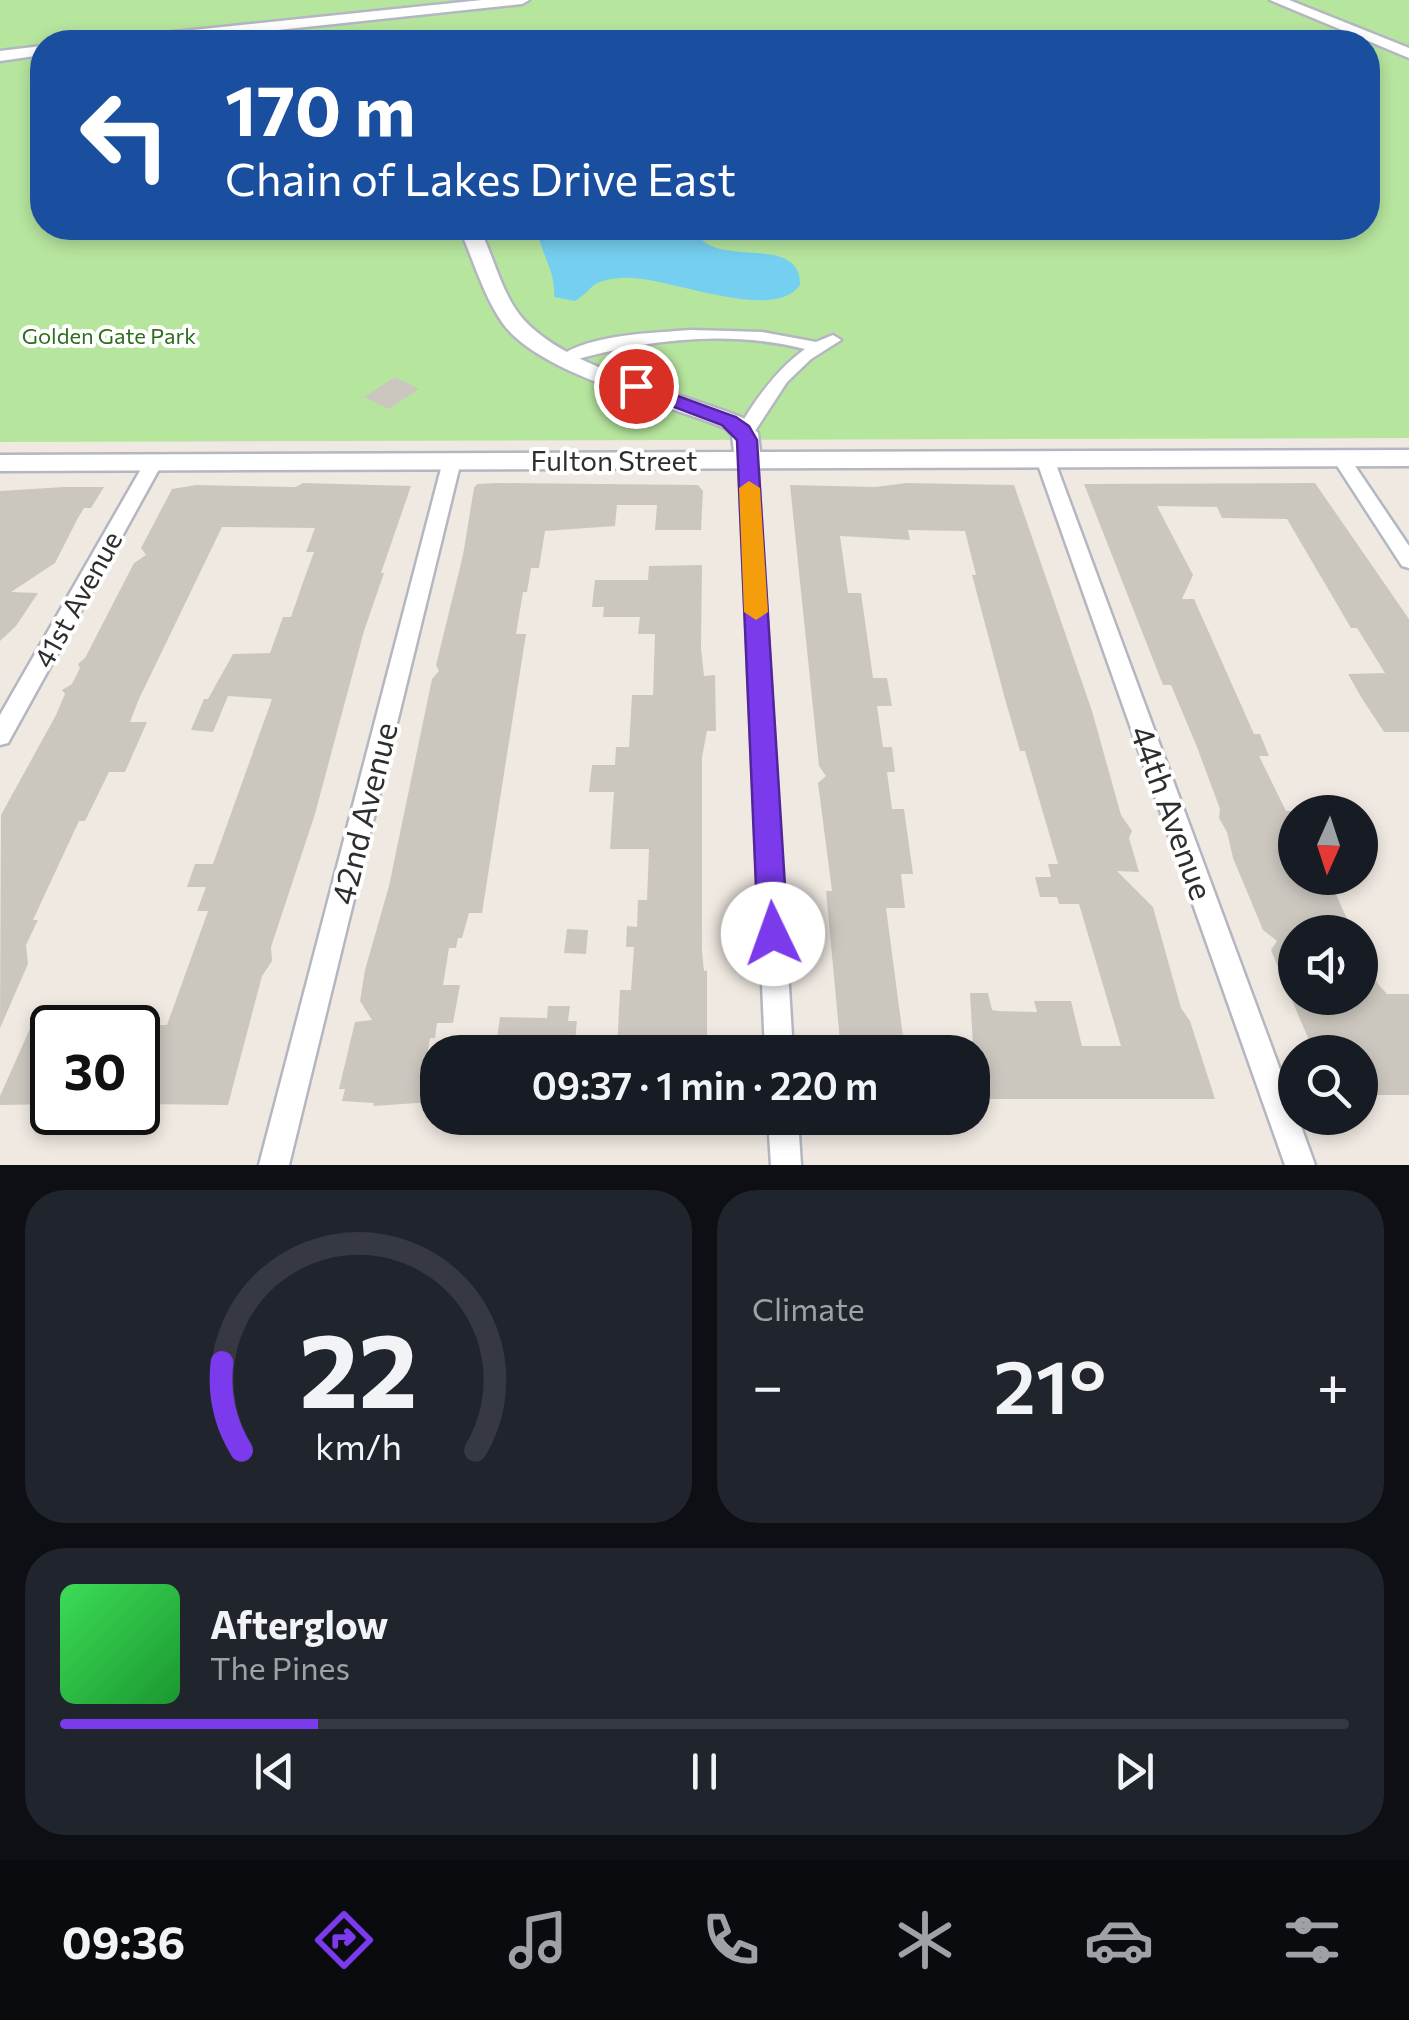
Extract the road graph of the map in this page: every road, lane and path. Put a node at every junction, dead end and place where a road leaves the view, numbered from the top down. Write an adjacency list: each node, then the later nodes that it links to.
1 (522, 0): 5 (street)
2 (1277, 0): 6 (street)
3 (322, 4): 4 (street)
4 (311, 30)
5 (318, 30)
6 (1352, 30)
7 (1380, 41): 9 (street)
8 (30, 52): 10 (street)
9 (1409, 53)
10 (0, 56)
11 (475, 240): 12 (street)
12 (567, 357): 13 (street); 13 (street)
13 (746, 447): 16 (street, Fulton Street); 17 (street, Fulton Street); 22 (street)
14 (1340, 458): 15 (street, Fulton Street); 16 (street, Fulton Street); 20 (street)
15 (1409, 458)
16 (1045, 459): 26 (street, 44th Avenue)
17 (452, 461): 18 (street, Fulton Street); 24 (street, 42nd Avenue)
18 (154, 462): 19 (street, Fulton Street); 21 (street, 41st Avenue)
19 (0, 463)
20 (1409, 561)
21 (0, 736)
22 (779, 1035)
23 (784, 1135): 25 (street)
24 (274, 1165)
25 (786, 1165)
26 (1300, 1165)

